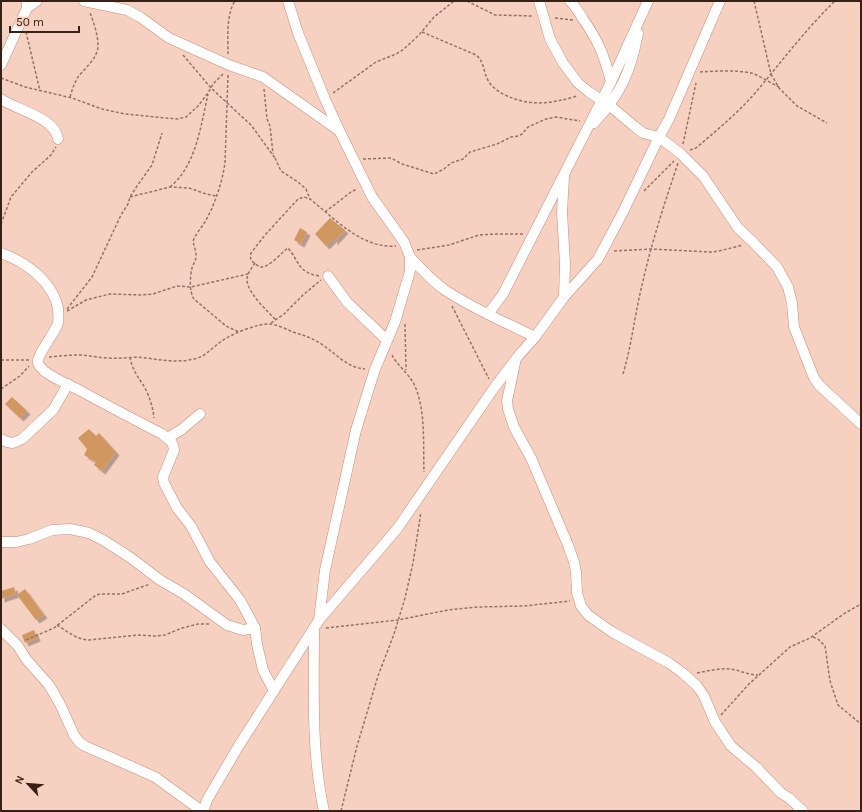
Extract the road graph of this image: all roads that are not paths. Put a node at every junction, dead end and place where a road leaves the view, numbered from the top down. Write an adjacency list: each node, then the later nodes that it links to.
1 (37, 1): 8 (street)
2 (84, 1): 15 (street)
3 (288, 1): 15 (street)
4 (540, 1): 12 (street)
5 (570, 1): 11 (street)
6 (648, 1): 9 (street)
7 (720, 1): 17 (street)
8 (27, 5): 10 (street)
9 (640, 19): 11 (street); 14 (street)
10 (1, 65)
11 (609, 85): 12 (street); 14 (street)
12 (588, 91): 14 (street)
13 (1, 99): 18 (street)
14 (606, 102): 16 (street); 16 (street); 17 (street)
15 (339, 130): 20 (street)
16 (585, 133): 19 (street)
17 (659, 137): 23 (street); 30 (street)
18 (58, 139)
19 (565, 172): 23 (street); 24 (street)
20 (408, 250): 24 (street); 26 (street)
21 (1, 254): 28 (street)
22 (328, 276): 26 (street)
23 (564, 297): 25 (street)
24 (488, 314): 25 (street)
25 (535, 337): 27 (street)
26 (387, 341): 34 (street)
27 (516, 360): 34 (street); 40 (street)
28 (68, 384): 31 (street); 32 (street)
29 (200, 414): 31 (street)
30 (861, 424)
31 (164, 436): 35 (street)
32 (1, 439)
33 (1, 542): 35 (street)
34 (316, 625): 37 (street); 39 (street)
35 (255, 628): 37 (street)
36 (1, 629): 38 (street)
37 (274, 691): 38 (street)
38 (203, 811)
39 (324, 811)
40 (803, 811)

